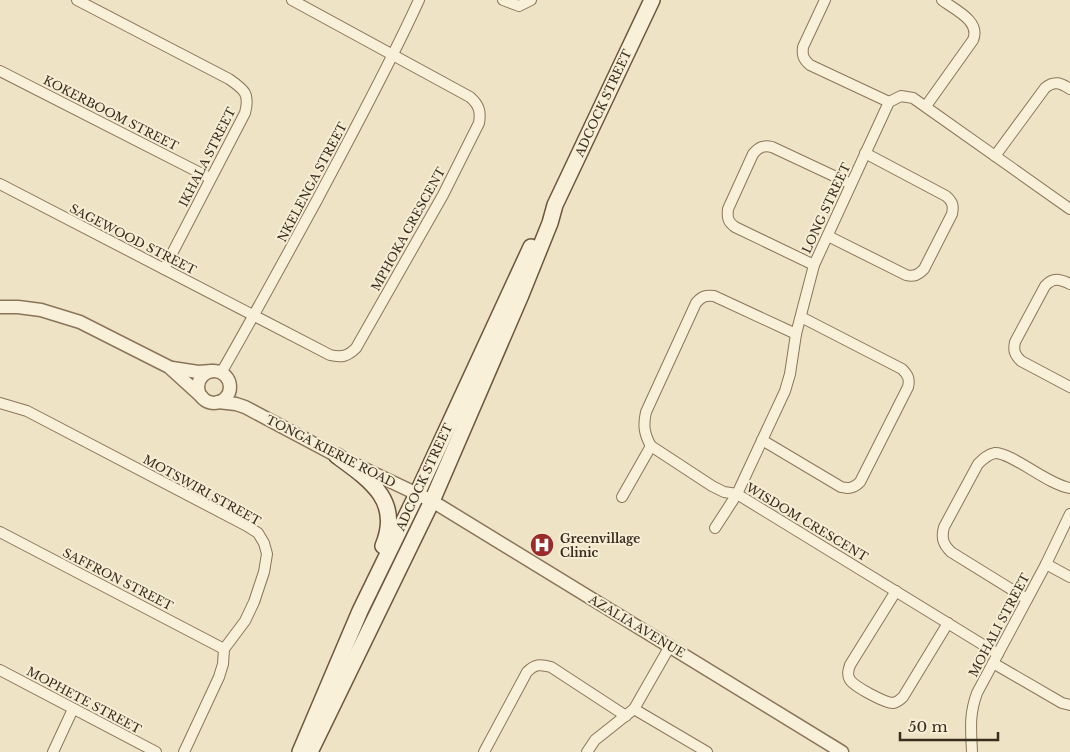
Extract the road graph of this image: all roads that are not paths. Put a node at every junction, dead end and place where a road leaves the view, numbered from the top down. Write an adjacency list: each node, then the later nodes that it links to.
1 (77, 0): 16 (street, IKHALA STREET)
2 (294, 0): 9 (street)
3 (419, 0): 9 (street, NKELENGA STREET)
4 (502, 0): 5 (street)
5 (531, 0)
6 (652, 0): 19 (main road, ADCOCK STREET)
7 (826, 0): 12 (street)
8 (942, 0): 13 (street)
9 (394, 55): 26 (street, NKELENGA STREET); 26 (street, MPHOKA CRESCENT)
10 (0, 70): 16 (street, KOKERBOOM STREET)
11 (1070, 89): 15 (street)
12 (889, 102): 13 (street); 14 (street, LONG STREET)
13 (926, 106): 15 (street)
14 (866, 153): 18 (street, LONG STREET); 21 (street)
15 (995, 156): 20 (street)
16 (210, 178): 23 (street, IKHALA STREET)
17 (0, 184): 23 (street, SAGEWOOD STREET)
18 (851, 184): 21 (street, LONG STREET); 22 (street)
19 (555, 205): 41 (main road, ADCOCK STREET); 44 (main road, ADCOCK STREET)
20 (1070, 209)
21 (828, 236): 22 (street, LONG STREET)
22 (814, 265): 27 (street, LONG STREET)
23 (164, 269): 26 (street, SAGEWOOD STREET)
24 (1070, 284): 32 (street)
25 (0, 307): 29 (street)
26 (254, 316): 30 (street, NKELENGA STREET)
27 (801, 317): 28 (street, LONG STREET); 37 (street)
28 (796, 334): 37 (street, LONG STREET); 38 (street)
29 (170, 367): 30 (street); 33 (street)
30 (216, 372): 31 (street); 33 (street)
31 (229, 386): 34 (street); 36 (street, TONGA KIERIE ROAD)
32 (1070, 387)
33 (202, 397): 34 (street)
34 (218, 402): 36 (street, TONGA KIERIE ROAD)
35 (0, 403): 55 (street, MOTSWIRI STREET)
36 (245, 407): 39 (street, TONGA KIERIE ROAD)
37 (762, 440): 42 (street, LONG STREET)
38 (651, 446): 42 (street, WISDOM CRESCENT); 43 (street)
39 (337, 456): 41 (street, TONGA KIERIE ROAD); 52 (main road)
40 (1070, 488): 51 (street)
41 (417, 494): 44 (street, TONGA KIERIE ROAD); 52 (main road, ADCOCK STREET)
42 (737, 494): 46 (street, LONG STREET); 50 (street, WISDOM CRESCENT)
43 (622, 497)
44 (432, 501): 54 (street, AZALIA AVENUE); 65 (main road, ADCOCK STREET)
45 (1070, 514): 48 (street, MOHALI STREET)
46 (715, 528)
47 (0, 532): 55 (street, SAFFRON STREET)
48 (1046, 564): 49 (street); 51 (street, MOHALI STREET)
49 (1070, 577)
50 (896, 591): 53 (street, WISDOM CRESCENT); 53 (street)
51 (1027, 600): 56 (street, MOHALI STREET)
52 (360, 611): 64 (main road, ADCOCK STREET)
53 (948, 623): 56 (street, WISDOM CRESCENT)
54 (670, 646): 60 (street); 69 (street, AZALIA AVENUE)
55 (224, 649): 63 (street, MOTSWIRI STREET)
56 (996, 658): 58 (street, WISDOM CRESCENT); 70 (street, MOHALI STREET)
57 (0, 670): 59 (street, MOPHETE STREET)
58 (1070, 705)
59 (72, 709): 61 (street); 62 (street, MOPHETE STREET)
60 (630, 712): 66 (street); 67 (street); 68 (street)
61 (53, 752)
62 (156, 752)
63 (184, 752)
64 (300, 752)
65 (310, 752)
66 (484, 752)
67 (588, 752)
68 (707, 752)
69 (842, 752)
70 (972, 752)

